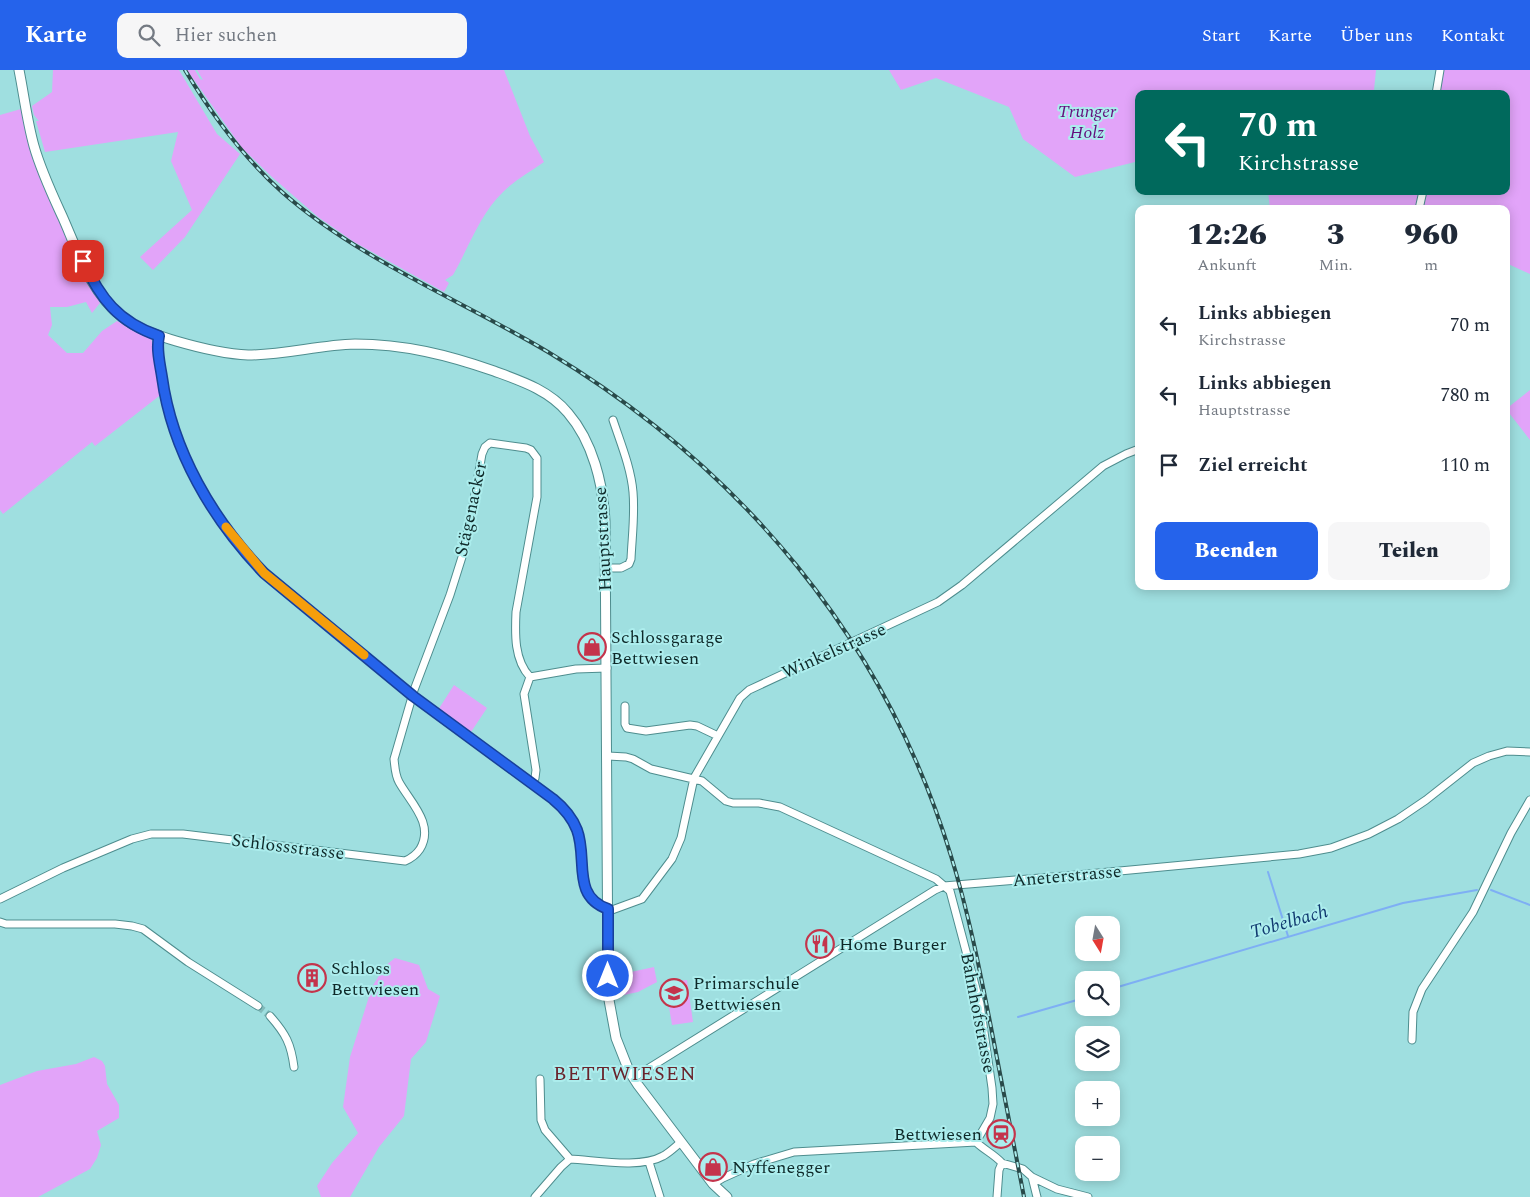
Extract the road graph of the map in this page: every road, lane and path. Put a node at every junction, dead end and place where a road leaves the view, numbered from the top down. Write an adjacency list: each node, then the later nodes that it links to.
1 (20, 70): 4 (main road, Hauptstrasse)
2 (1440, 70): 3 (street)
3 (1437, 90)
4 (159, 336): 7 (main road, Hauptstrasse); 10 (street)
5 (613, 420): 7 (street)
6 (1135, 451): 12 (street, Winkelstrasse)
7 (606, 568): 8 (main road, Hauptstrasse)
8 (607, 668): 9 (street); 14 (main road, Hauptstrasse)
9 (530, 677): 10 (street, Stägenacker); 16 (street)
10 (413, 696): 16 (street); 19 (street, Schlossstrasse)
11 (625, 706): 12 (street)
12 (718, 736): 15 (street, Winkelstrasse)
13 (1530, 752): 18 (street, Aneterstrasse)
14 (608, 756): 15 (street); 20 (main road, Hauptstrasse)
15 (694, 778): 18 (street); 20 (street, Winkelstrasse)
16 (532, 783): 20 (street)
17 (1530, 800): 24 (street)
18 (944, 886): 26 (street); 29 (street, Bahnhofstrasse)
19 (0, 899)
20 (608, 909): 26 (main road, Hauptstrasse)
21 (0, 922): 22 (street)
22 (258, 1006)
23 (270, 1016): 25 (street)
24 (1412, 1040)
25 (294, 1068)
26 (633, 1078): 28 (main road, Hauptstrasse)
27 (540, 1079): 30 (street)
28 (681, 1142): 31 (street); 34 (main road, Hauptstrasse)
29 (976, 1142): 32 (street); 34 (street)
30 (570, 1159): 31 (street); 35 (street)
31 (649, 1162): 36 (street)
32 (1002, 1163): 33 (street); 38 (street)
33 (1032, 1177): 39 (street); 40 (street)
34 (714, 1184): 37 (main road, Hauptstrasse)
35 (535, 1197)
36 (660, 1197)
37 (727, 1197)
38 (997, 1197)
39 (1037, 1197)
40 (1088, 1197)

